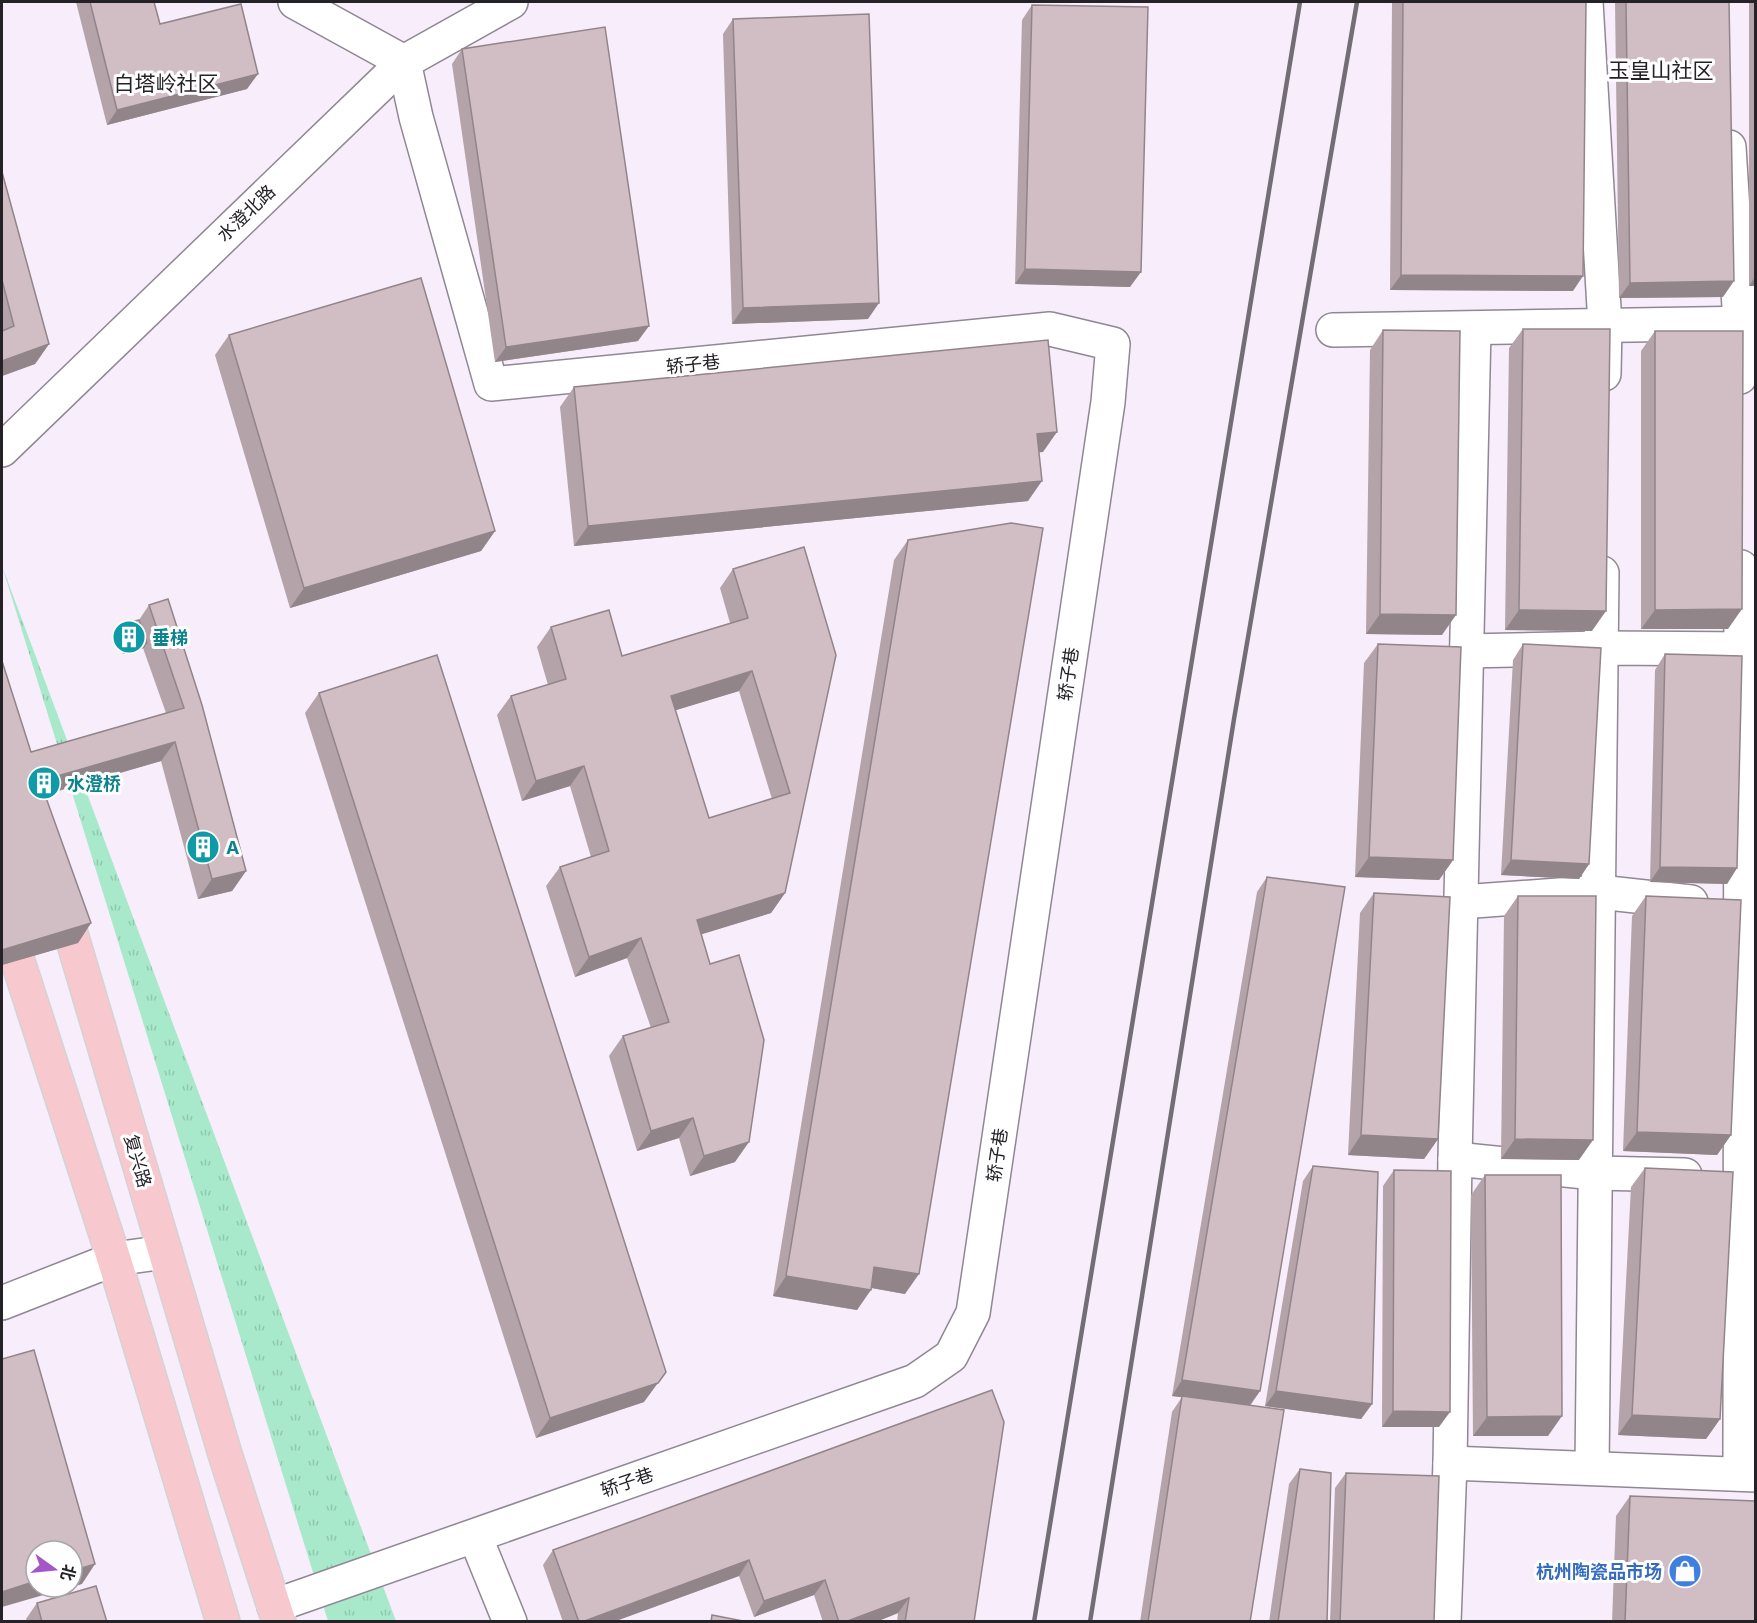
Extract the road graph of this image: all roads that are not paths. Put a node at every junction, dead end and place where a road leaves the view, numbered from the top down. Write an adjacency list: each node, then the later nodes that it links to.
1 (295, 2): 4 (street)
2 (511, 2): 4 (street, 水澄北路)
3 (1586, 2): 7 (street)
4 (404, 62): 12 (street, 水澄北路); 32 (street, 轿子巷)
5 (1728, 120): 6 (street)
6 (1748, 323): 7 (street); 10 (street)
7 (1605, 325): 8 (street); 11 (street)
8 (1474, 328): 9 (street); 17 (street)
9 (1333, 330)
10 (1740, 404)
11 (1604, 409)
12 (2, 450)
13 (1740, 532): 16 (street)
14 (1602, 540): 15 (street)
15 (1601, 648): 16 (street); 17 (street); 19 (street)
16 (1748, 649): 21 (street)
17 (1466, 651): 20 (street)
18 (51, 868): 26 (main road, 复兴路)
19 (1599, 892): 20 (street); 21 (street); 24 (street)
20 (1461, 902): 23 (street)
21 (1748, 907): 25 (street)
22 (2, 912): 27 (main road)
23 (1455, 1159): 24 (street); 29 (street)
24 (1595, 1173): 25 (street); 30 (street)
25 (1748, 1176): 31 (street)
26 (165, 1252): 27 (street); 33 (main road, 复兴路)
27 (114, 1259): 28 (street); 34 (main road)
28 (2, 1303)
29 (1450, 1463): 30 (street); 36 (street)
30 (1592, 1468): 31 (street)
31 (1748, 1474)
32 (475, 1536): 33 (street, 轿子巷); 35 (street)
33 (277, 1614)
34 (223, 1622)
35 (510, 1622)
36 (1444, 1622)

